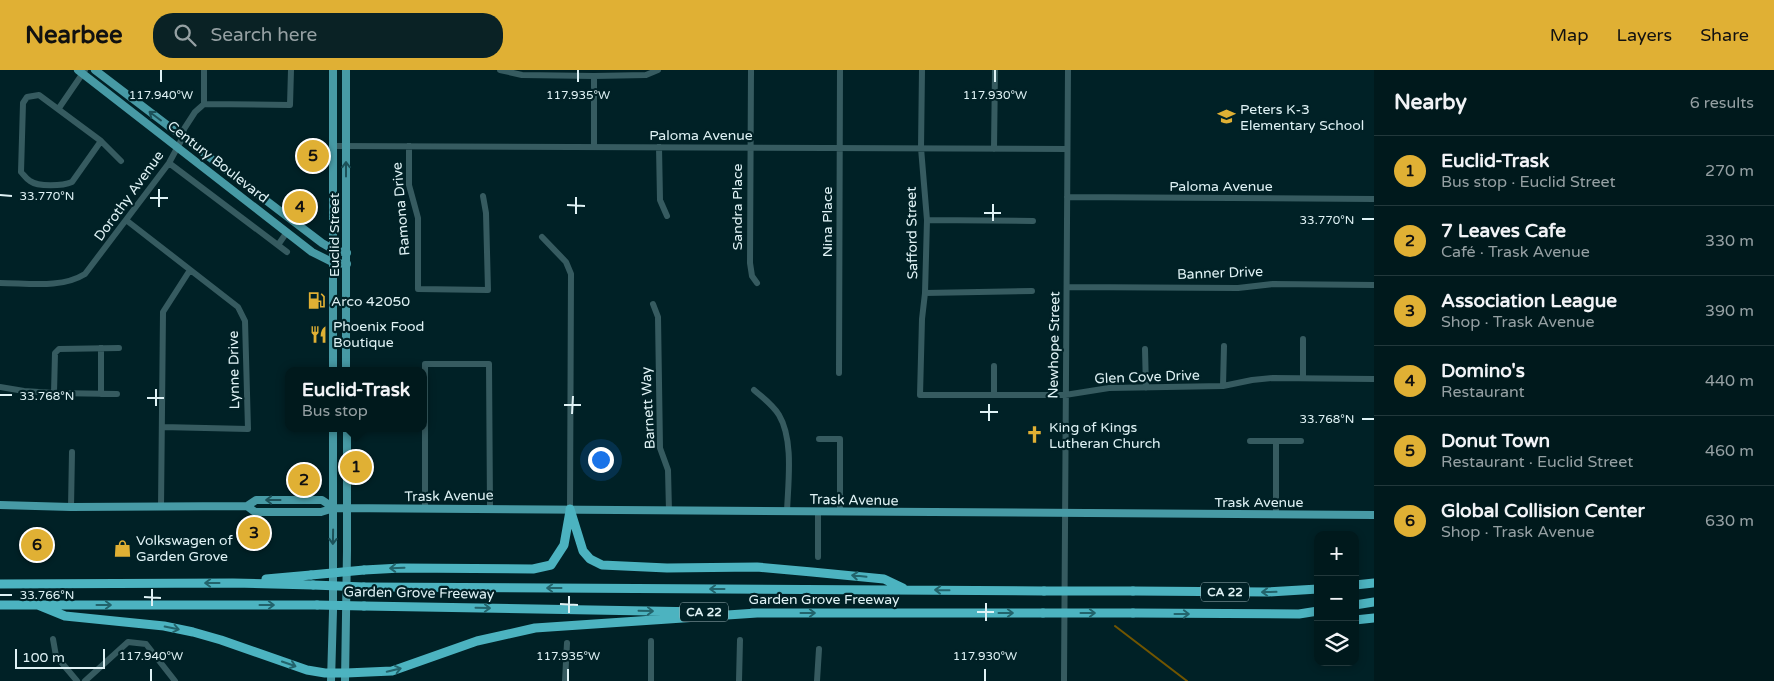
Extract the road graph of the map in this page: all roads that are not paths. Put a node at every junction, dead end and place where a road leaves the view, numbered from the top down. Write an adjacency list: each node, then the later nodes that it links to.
1 (94, 70): 17 (main road, Century Boulevard, one-way to 1)
2 (204, 70): 15 (street)
3 (290, 70): 15 (street)
4 (333, 70): 19 (main road, Euclid Street)
5 (346, 70): 20 (main road, Euclid Street)
6 (500, 70): 14 (street)
7 (658, 70): 14 (street)
8 (751, 70): 25 (street, Sandra Place)
9 (840, 70): 26 (street, Nina Place)
10 (922, 70): 27 (street, Safford Street)
11 (995, 70): 28 (street)
12 (1068, 70): 29 (street, Newhope Street)
13 (82, 71): 16 (street); 22 (main road, Century Boulevard)
14 (594, 76): 23 (street)
15 (204, 104): 17 (street, Dorothy Avenue)
16 (59, 108): 18 (street); 18 (street)
17 (184, 138): 22 (street, Dorothy Avenue); 32 (main road, Century Boulevard)
18 (101, 142): 30 (street)
19 (334, 146): 20 (street, Paloma Avenue); 44 (main road, Euclid Street)
20 (346, 146): 21 (street, Paloma Avenue); 46 (main road, Euclid Street, one-way to 20)
21 (409, 146): 23 (street, Paloma Avenue); 34 (street, Ramona Drive)
22 (179, 147): 31 (street, Dorothy Avenue); 33 (main road, Century Boulevard)
23 (594, 147): 24 (street, Paloma Avenue)
24 (659, 147): 25 (street, Paloma Avenue); 37 (street)
25 (750, 148): 26 (street, Paloma Avenue); 51 (street, Sandra Place)
26 (839, 148): 27 (street, Paloma Avenue); 66 (street, Nina Place)
27 (921, 148): 28 (street, Paloma Avenue); 39 (street, Safford Street)
28 (994, 149): 29 (street, Paloma Avenue)
29 (1067, 149): 35 (street, Newhope Street)
30 (122, 161)
31 (169, 163): 38 (street, Dorothy Avenue); 43 (street)
32 (233, 176): 33 (main road); 44 (main road, Century Boulevard)
33 (224, 182): 41 (main road, Century Boulevard)
34 (483, 196)
35 (1067, 197): 36 (street, Paloma Avenue); 53 (street, Newhope Street)
36 (1374, 199)
37 (666, 216)
38 (126, 220): 49 (street, Lynne Drive); 50 (street, Dorothy Avenue)
39 (927, 220): 40 (street); 55 (street, Safford Street)
40 (1032, 221)
41 (287, 232): 43 (street); 47 (main road, Century Boulevard)
42 (542, 237): 96 (street)
43 (278, 246): 45 (street)
44 (334, 250): 46 (main road, Century Boulevard); 47 (main road, Euclid Street)
45 (286, 252)
46 (347, 253): 48 (main road, Euclid Street)
47 (334, 263): 48 (main road, Century Boulevard); 63 (main road, Euclid Street)
48 (347, 264): 64 (main road, Euclid Street)
49 (190, 270): 79 (street); 79 (street, Lynne Drive)
50 (0, 283)
51 (757, 283)
52 (1374, 285): 53 (street, Banner Drive)
53 (1067, 287): 78 (street, Newhope Street)
54 (1032, 291): 55 (street)
55 (925, 293): 76 (street, Safford Street)
56 (653, 304): 97 (street, Barnett Way)
57 (1303, 338): 67 (street)
58 (1224, 346): 69 (street)
59 (101, 348): 60 (street); 73 (street); 74 (street)
60 (119, 348)
61 (1145, 349): 71 (street)
62 (994, 366): 77 (street)
63 (333, 367)
64 (346, 367)
65 (424, 367): 94 (street)
66 (840, 374)
67 (1303, 378): 68 (street, Glen Cove Drive); 69 (street, Glen Cove Drive)
68 (1374, 379)
69 (1224, 386): 71 (street, Glen Cove Drive)
70 (0, 387): 73 (street)
71 (1146, 388): 78 (street, Glen Cove Drive)
72 (754, 390): 98 (street)
73 (54, 393): 74 (street)
74 (101, 394): 75 (street)
75 (117, 394)
76 (920, 395): 77 (street, Glen Cove Drive)
77 (994, 395): 78 (street, Glen Cove Drive)
78 (1065, 396): 101 (street, Newhope Street)
79 (162, 427): 91 (street)
80 (334, 432): 92 (main road)
81 (346, 432): 93 (main road)
82 (424, 432): 95 (street)
83 (819, 439): 100 (street)
84 (1250, 441): 85 (street)
85 (1276, 441): 86 (street); 102 (street)
86 (1301, 441)
87 (72, 452): 90 (street)
88 (0, 505): 90 (main road, Trask Avenue)
89 (247, 506): 91 (main road, Trask Avenue); 92 (main road, Trask Avenue); 92 (main road, Trask Avenue, one-way to 89)
90 (71, 507): 91 (main road, Trask Avenue)
91 (161, 507)
92 (334, 508): 93 (main road, Trask Avenue); 126 (main road, one-way to 126)
93 (347, 508): 95 (main road, Trask Avenue); 127 (main road)
94 (490, 508): 95 (main road, Trask Avenue); 96 (main road, Trask Avenue)
95 (425, 509)
96 (570, 509): 97 (main road, Trask Avenue); 105 (highway, one-way to 105, bridge); 109 (highway, one-way to 96)
97 (669, 511): 98 (main road, Trask Avenue)
98 (787, 512): 99 (main road, Trask Avenue)
99 (818, 512): 100 (main road, Trask Avenue); 104 (street)
100 (840, 512): 101 (main road, Trask Avenue)
101 (1066, 514): 102 (main road, Trask Avenue); 135 (street, Newhope Street)
102 (1276, 515): 103 (main road, Trask Avenue)
103 (1374, 515)
104 (818, 557)
105 (232, 583): 107 (highway, Garden Grove Freeway / CA 22, one-way to 107); 109 (highway, Garden Grove Freeway / CA 22, one-way to 105, bridge)
106 (1374, 583): 108 (highway)
107 (0, 584)
108 (1359, 585)
109 (905, 589): 110 (highway, Garden Grove Freeway / CA 22, one-way to 109, bridge)
110 (1314, 589)
111 (1374, 602): 112 (highway)
112 (1359, 604)
113 (38, 605): 114 (highway, Garden Grove Freeway / CA 22); 116 (highway, Garden Grove Freeway / CA 22, one-way to 116, bridge); 126 (highway, one-way to 126)
114 (0, 606)
115 (1314, 612): 117 (highway, Garden Grove Freeway / CA 22)
116 (758, 613): 117 (highway, Garden Grove Freeway / CA 22, one-way to 117, bridge); 127 (highway, one-way to 116)
117 (1298, 614): 118 (highway)
118 (1314, 616)
119 (1374, 618): 120 (highway)
120 (1359, 620)
121 (53, 640): 128 (street)
122 (740, 640): 133 (street)
123 (651, 641): 132 (street)
124 (567, 643): 131 (street)
125 (819, 649): 134 (street)
126 (330, 677): 127 (highway)
127 (346, 677)
128 (77, 681)
129 (85, 681): 130 (street)
130 (175, 681)
131 (565, 681)
132 (651, 681)
133 (740, 681)
134 (817, 681)
135 (1064, 681)

